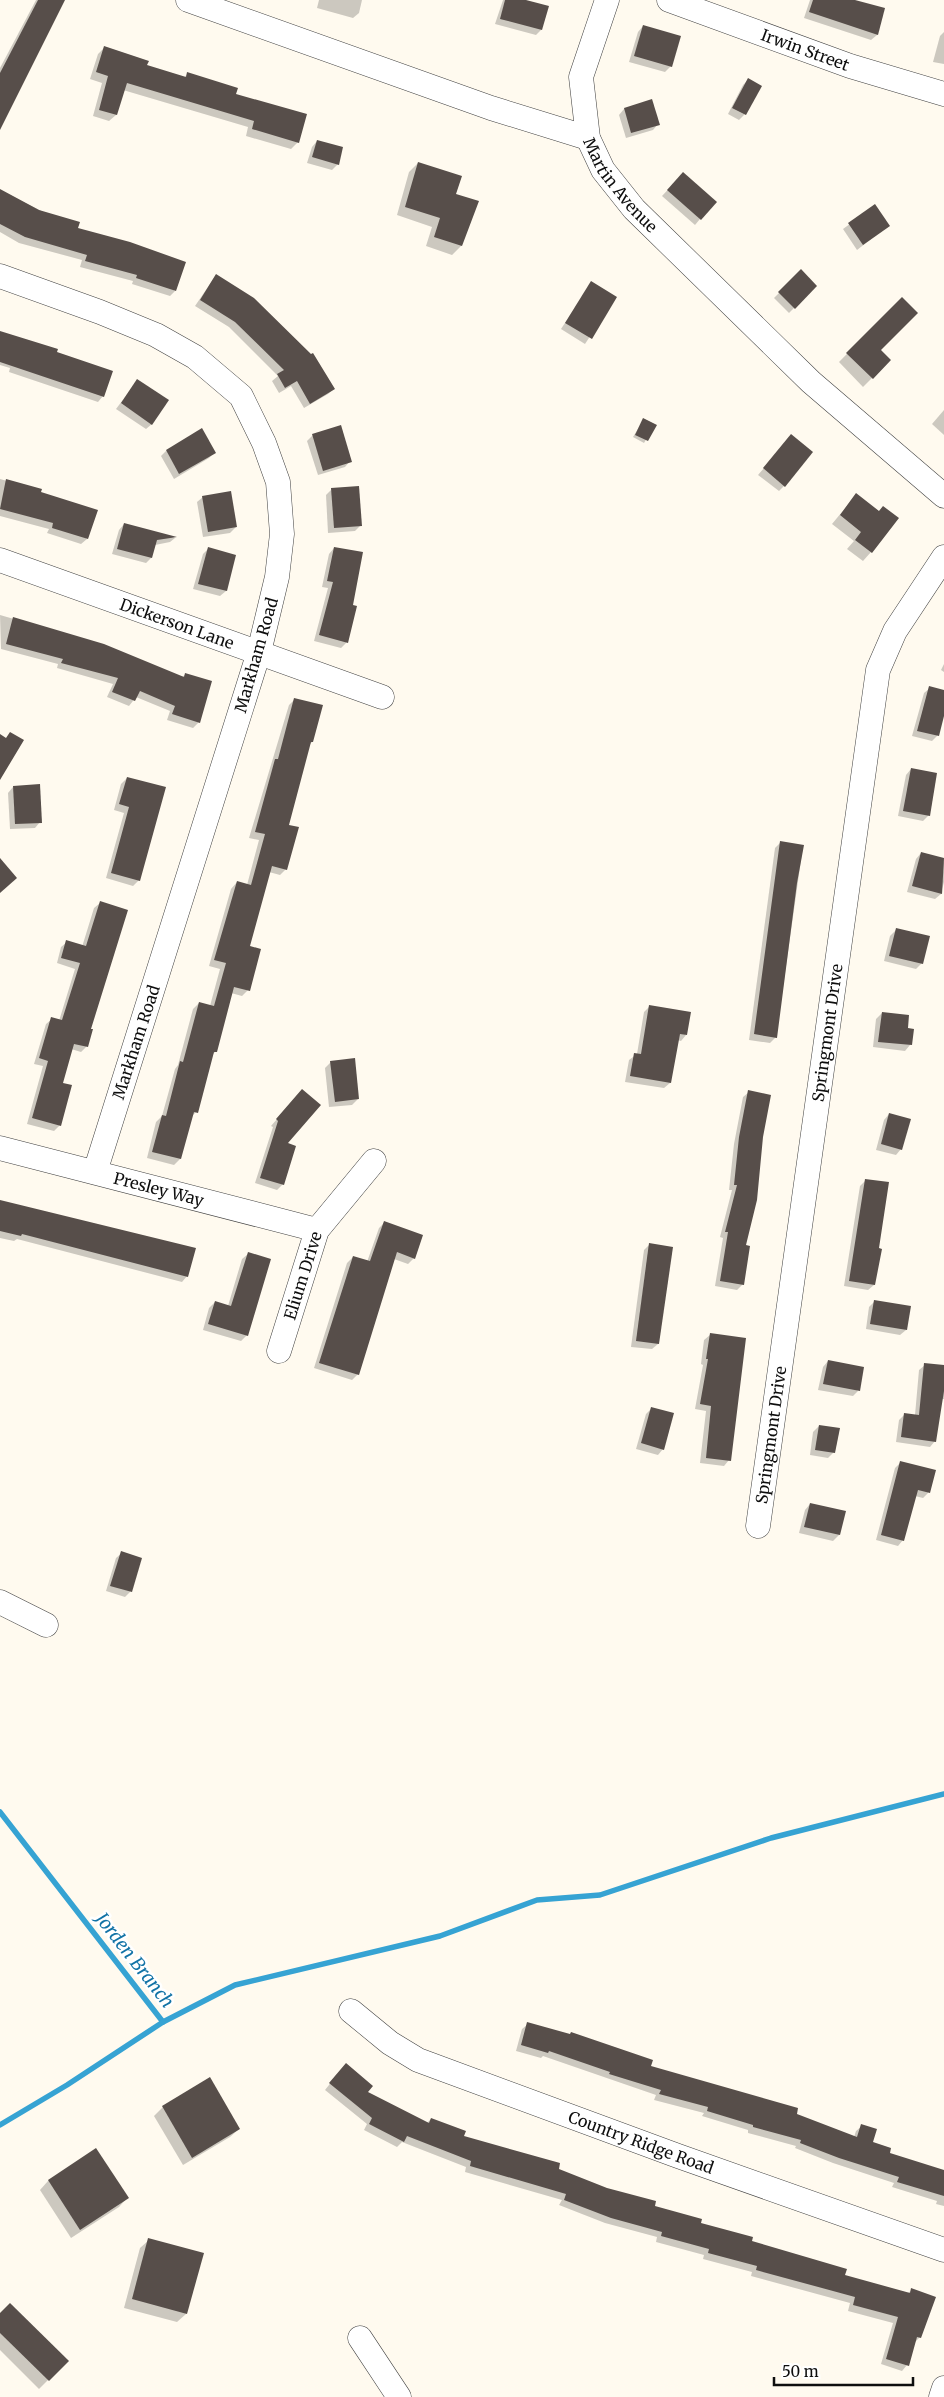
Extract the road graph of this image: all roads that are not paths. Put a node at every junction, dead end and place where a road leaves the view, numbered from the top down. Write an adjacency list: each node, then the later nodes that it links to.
1 (188, 0): 5 (street, Martin Avenue)
2 (607, 0): 5 (street)
3 (669, 0): 4 (street, Irwin Street)
4 (944, 94)
5 (588, 138): 7 (street, Martin Avenue)
6 (0, 276): 10 (street, Markham Road)
7 (944, 496)
8 (944, 557): 17 (street, Springmont Drive)
9 (0, 560): 10 (street, Dickerson Lane)
10 (259, 652): 11 (street, Dickerson Lane); 14 (street, Markham Road)
11 (382, 697)
12 (0, 1148): 14 (street, Presley Way)
13 (374, 1160): 15 (street, Elium Drive)
14 (95, 1172): 15 (street, Presley Way)
15 (317, 1230): 16 (street, Elium Drive)
16 (279, 1351)
17 (758, 1526)
18 (0, 1602): 19 (street)
19 (46, 1625)
20 (351, 2011): 21 (street, Country Ridge Road)
21 (944, 2250)
22 (360, 2338): 24 (street)
23 (944, 2388): 25 (street)
24 (399, 2397)
25 (941, 2397)

